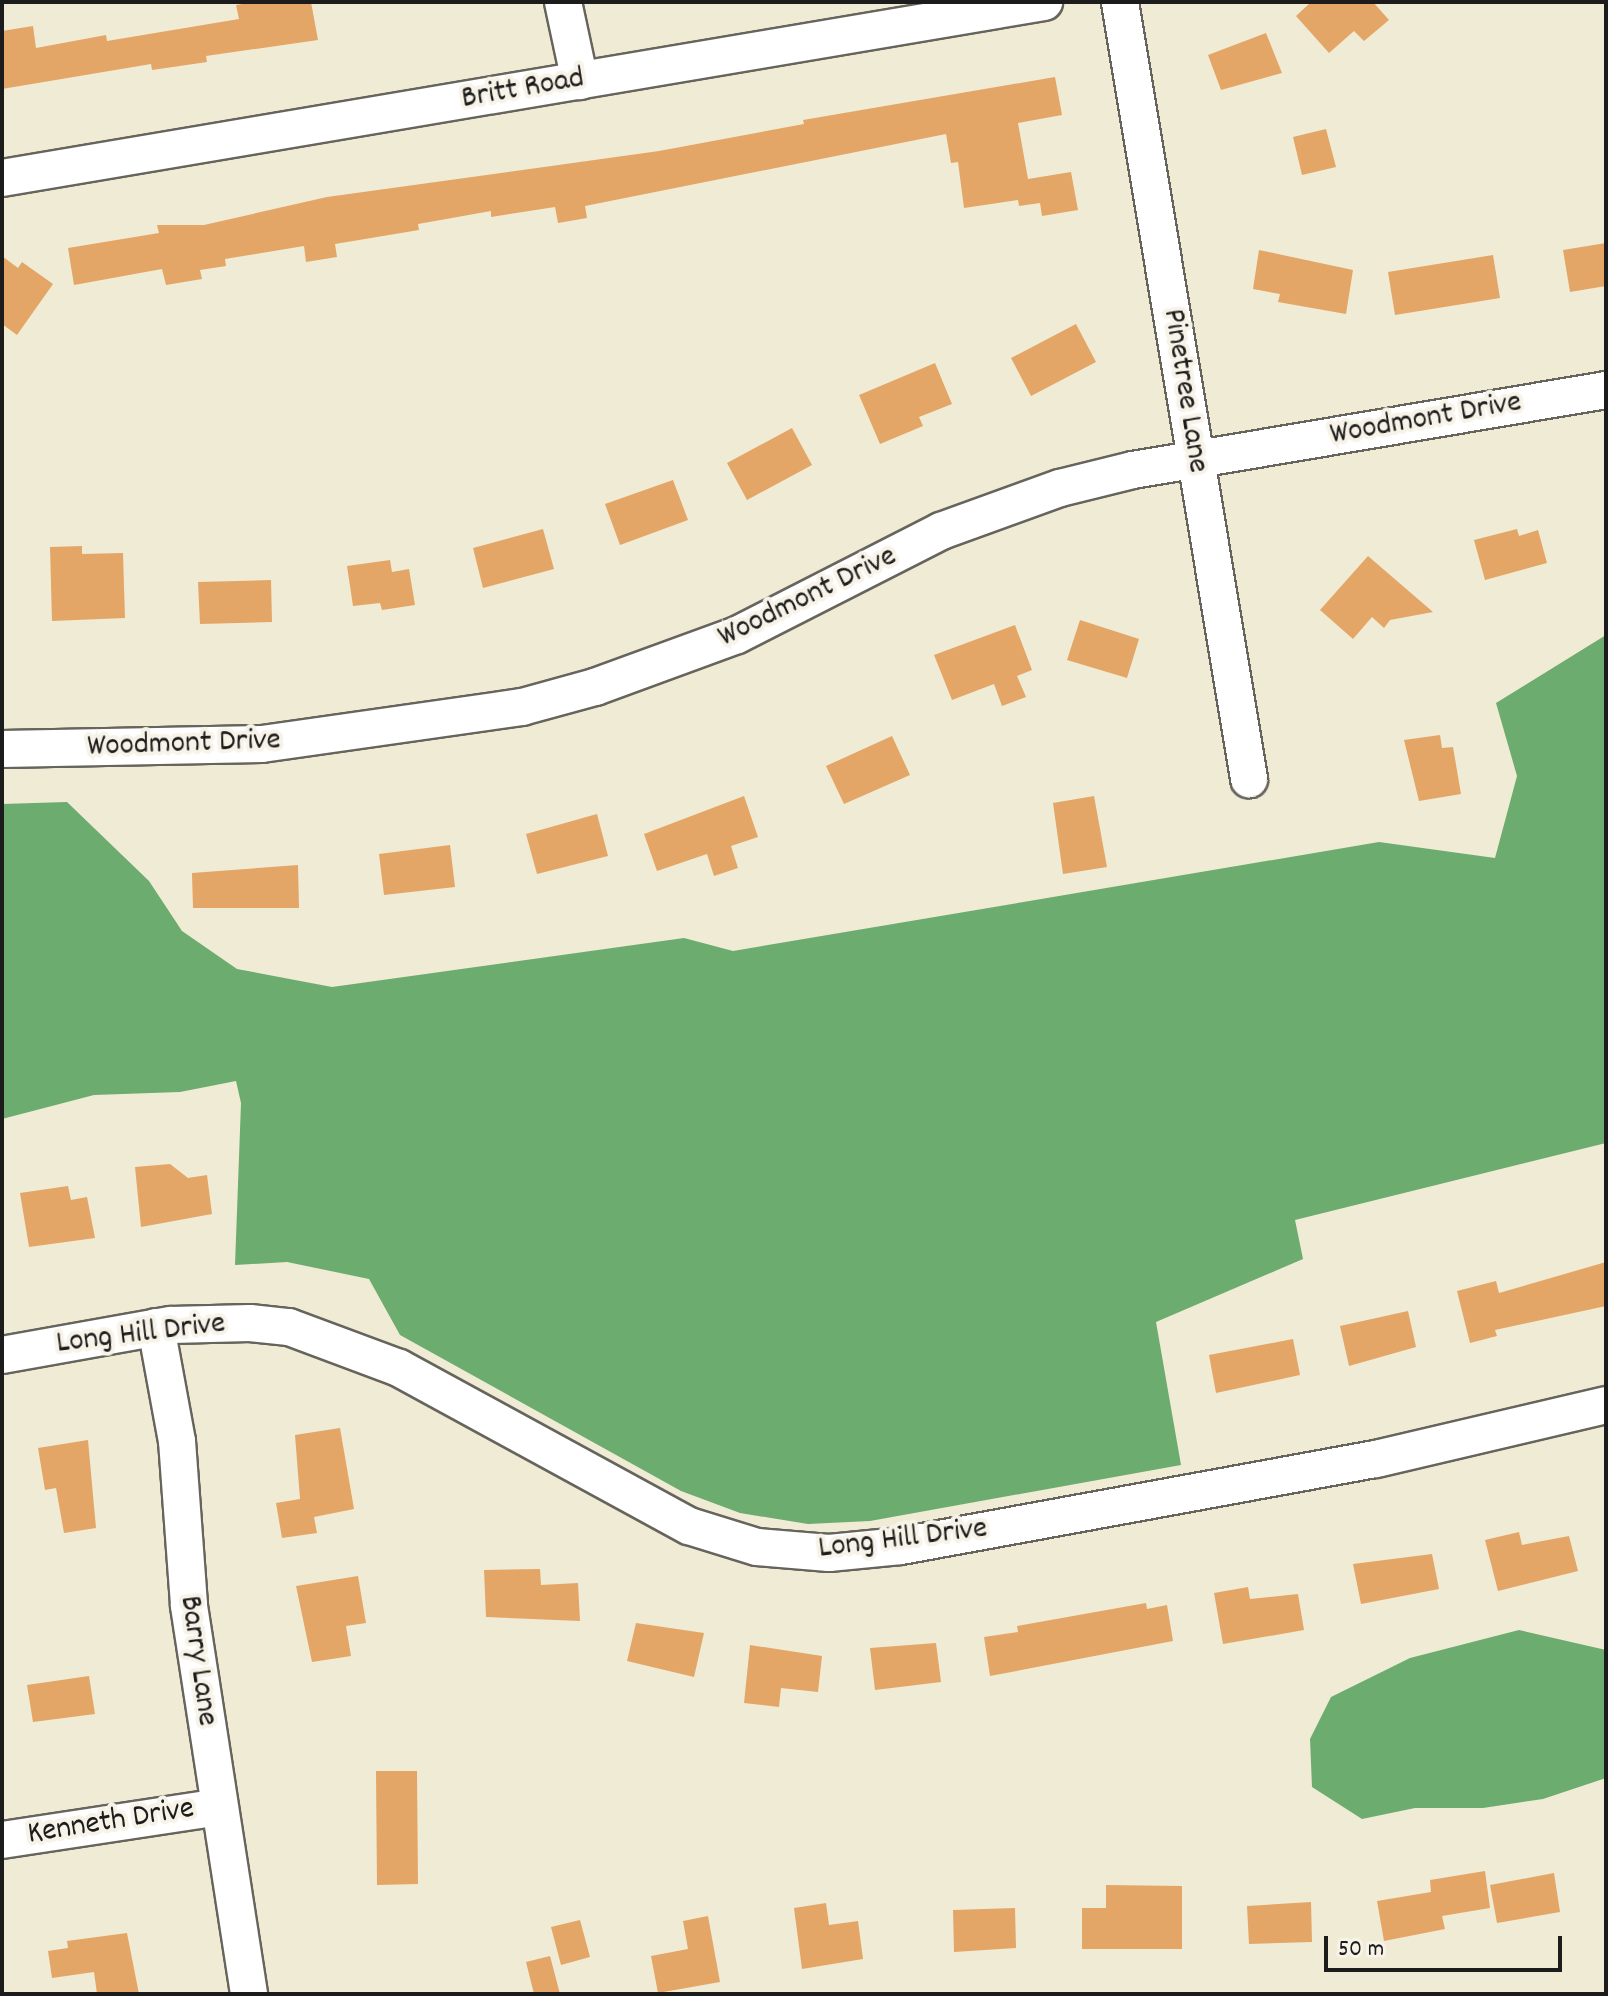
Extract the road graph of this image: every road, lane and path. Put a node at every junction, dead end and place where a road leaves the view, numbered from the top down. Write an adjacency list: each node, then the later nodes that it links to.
1 (563, 2): 4 (street)
2 (1044, 2): 4 (street, Britt Road)
3 (1120, 2): 7 (street, Pinetree Lane)
4 (580, 81): 5 (street, Britt Road)
5 (2, 178)
6 (1606, 390): 7 (street, Woodmont Drive)
7 (1196, 459): 8 (street, Woodmont Drive); 9 (street, Pinetree Lane)
8 (2, 749)
9 (1249, 779)
10 (156, 1327): 11 (street, Long Hill Drive); 12 (street, Long Hill Drive); 13 (street, Barry Lane)
11 (2, 1355)
12 (1606, 1405)
13 (219, 1807): 14 (street, Kenneth Drive); 15 (street, Barry Lane)
14 (2, 1840)
15 (249, 1994)

